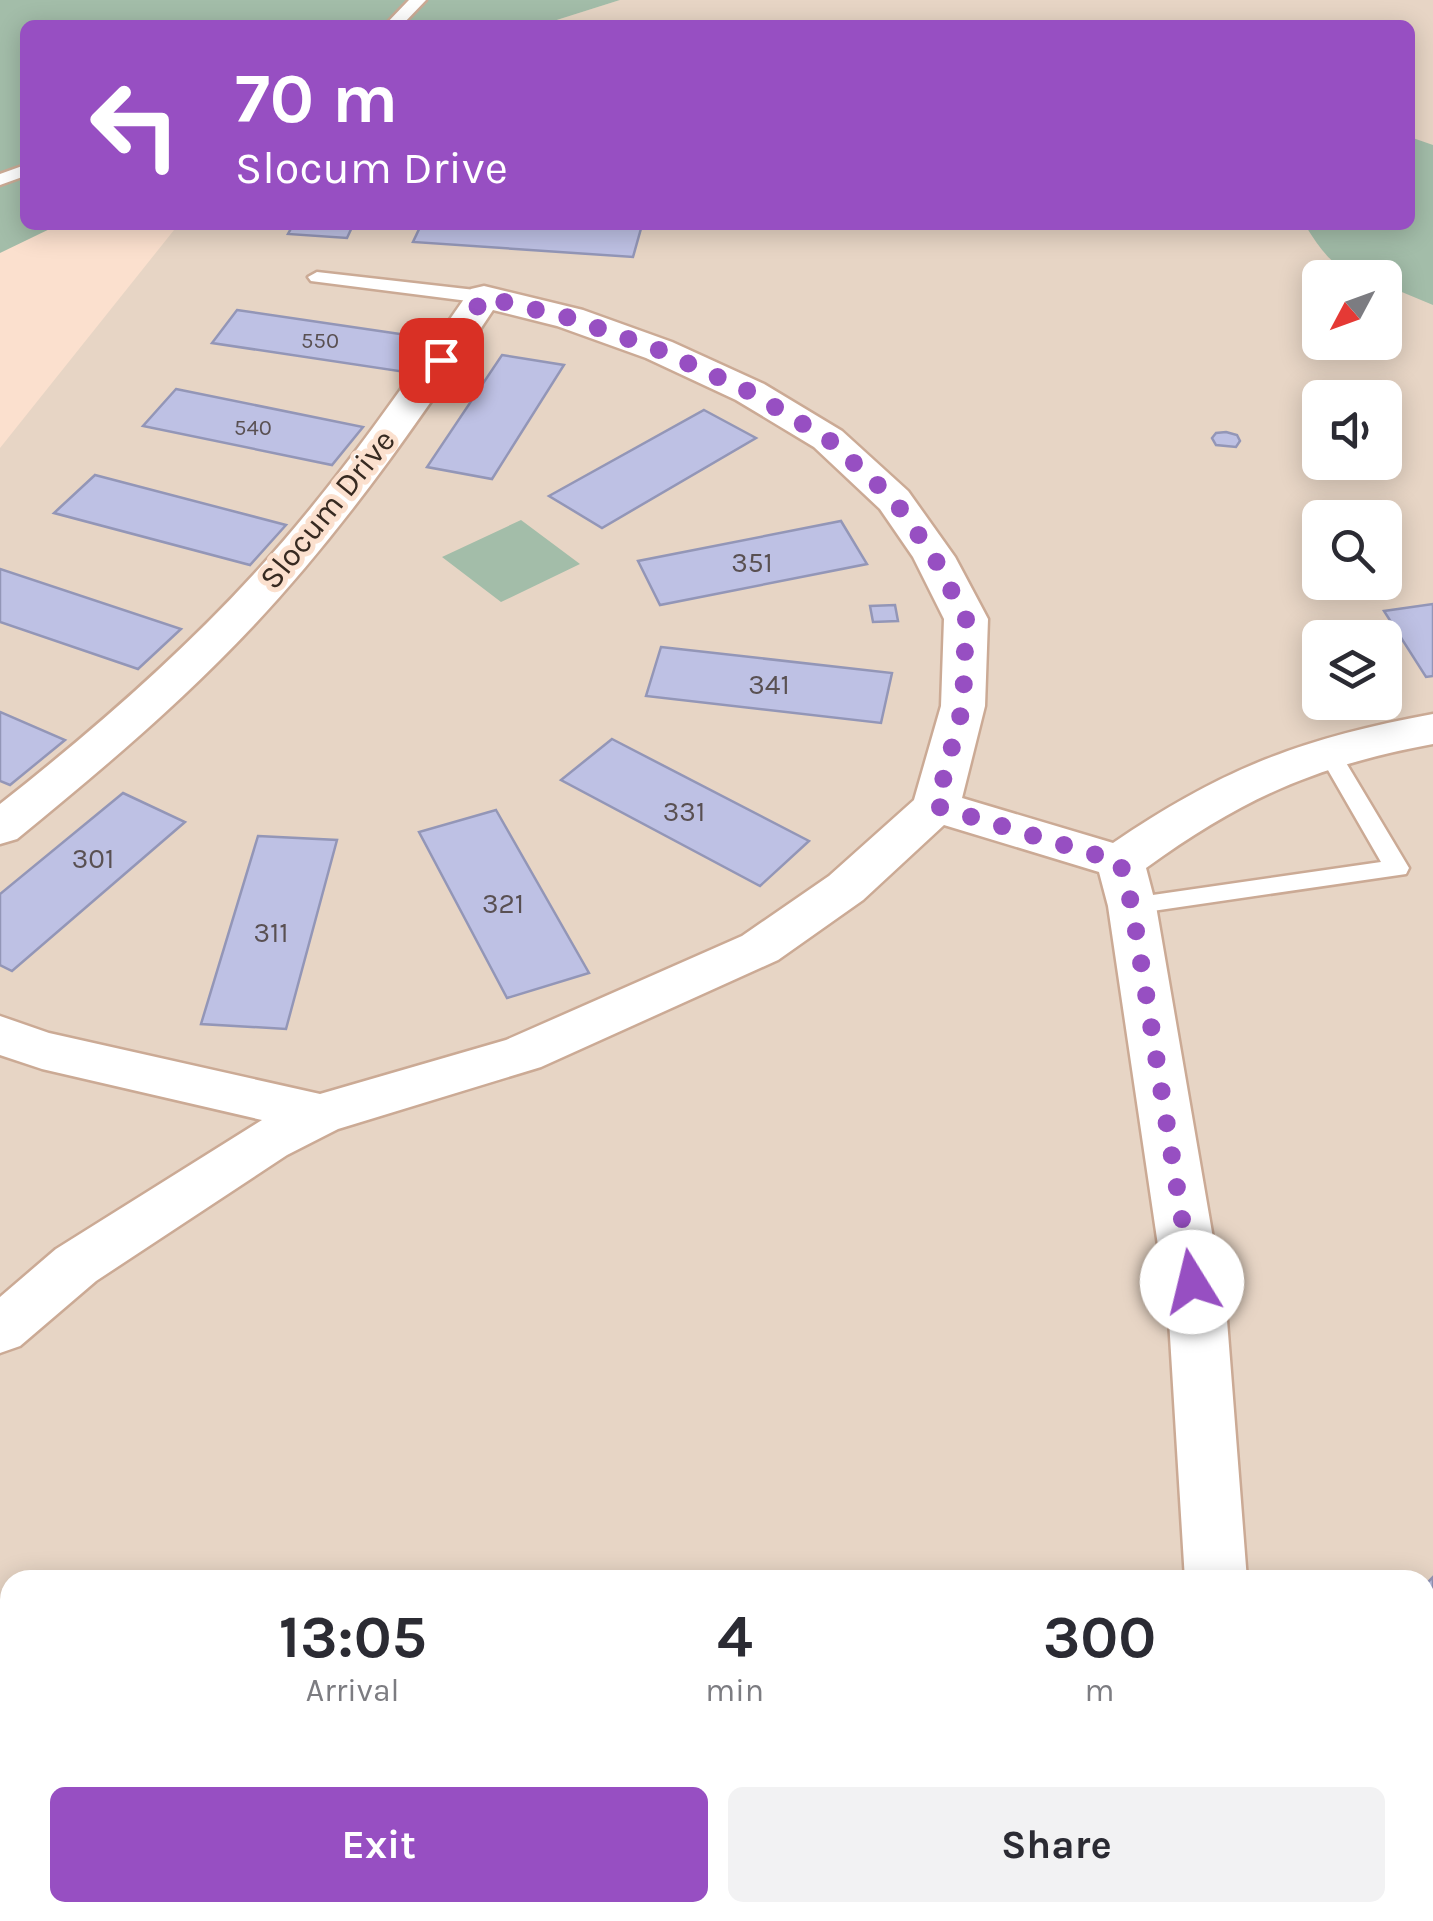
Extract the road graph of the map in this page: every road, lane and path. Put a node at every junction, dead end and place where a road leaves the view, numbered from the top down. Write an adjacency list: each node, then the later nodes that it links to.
1 (418, 0): 2 (lane)
2 (398, 20)
3 (317, 277): 4 (lane)
4 (484, 297): 7 (street); 8 (street, Slocum Drive)
5 (1433, 728): 6 (street)
6 (1328, 751): 9 (street); 9 (lane)
7 (936, 806): 9 (street); 11 (street)
8 (0, 828)
9 (1126, 884): 13 (street)
10 (0, 1035): 11 (street)
11 (320, 1114): 12 (street)
12 (0, 1330)
13 (1215, 1570)

